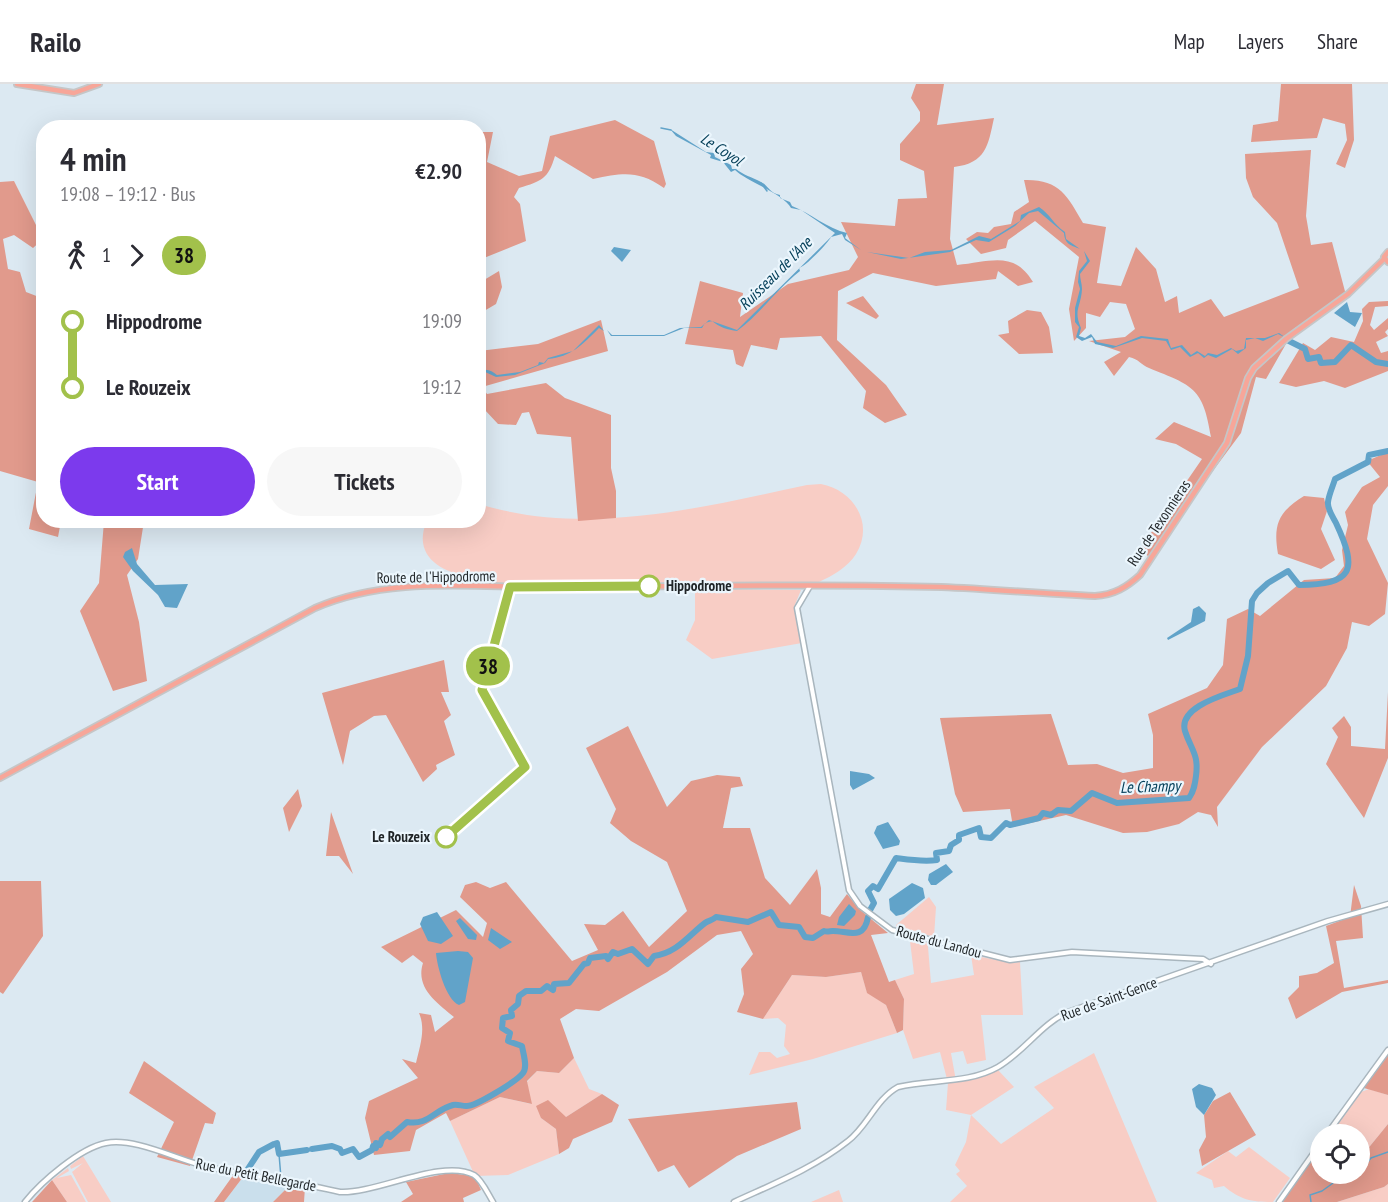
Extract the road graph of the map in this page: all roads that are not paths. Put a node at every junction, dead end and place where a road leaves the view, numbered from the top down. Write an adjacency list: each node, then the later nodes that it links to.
1 (17, 84): 2 (main road)
2 (99, 84)
3 (1388, 252): 4 (main road, Rue de Texonnieras)
4 (1386, 260): 5 (main road, Rue de Texonnieras)
5 (810, 586): 6 (main road, Route de l'Hippodrome); 8 (street, Route du Landou)
6 (0, 778)
7 (1388, 904): 8 (street, Rue de Saint-Gence)
8 (1211, 963): 14 (street, Rue de Saint-Gence)
9 (1388, 1050): 10 (street)
10 (1335, 1124)
11 (1310, 1158): 15 (street)
12 (25, 1202): 13 (street, Rue du Petit Bellegarde)
13 (493, 1202)
14 (734, 1202)
15 (1279, 1202)

